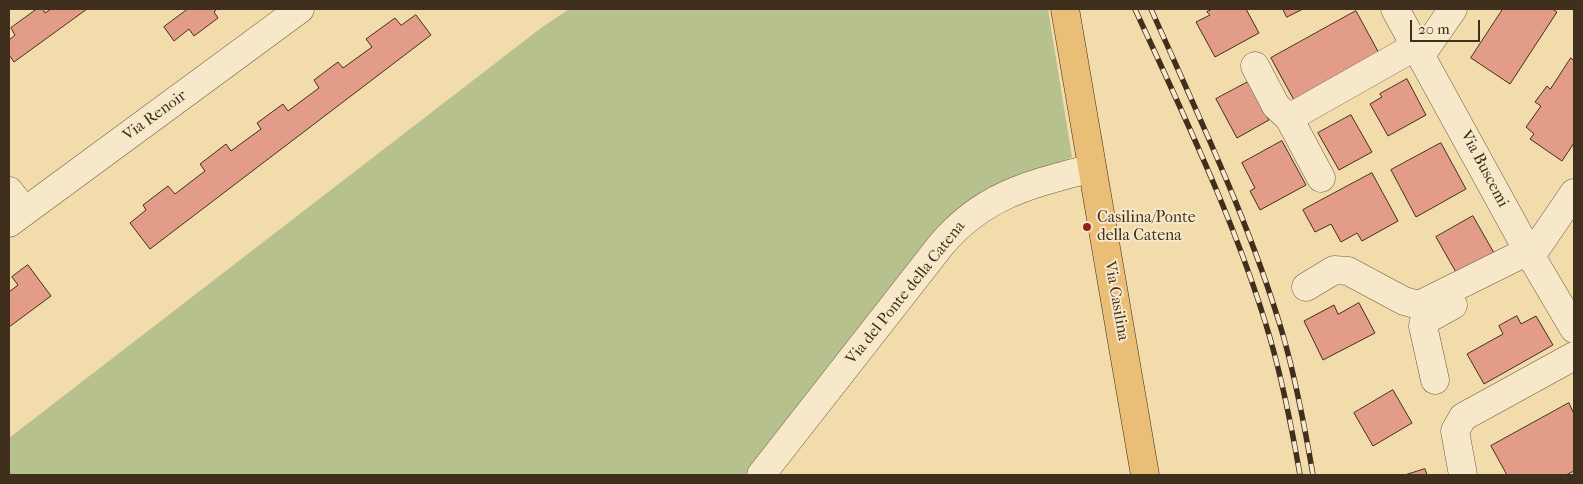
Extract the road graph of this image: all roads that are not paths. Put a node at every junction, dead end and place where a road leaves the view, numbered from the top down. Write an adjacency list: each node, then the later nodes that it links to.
1 (300, 9): 11 (street, Via Renoir)
2 (1065, 9): 8 (main road, Via Casilina)
3 (1395, 9): 5 (street, Via Buscemi)
4 (1453, 9): 5 (street)
5 (1419, 51): 7 (street); 12 (street, Via Buscemi)
6 (1254, 66): 7 (street)
7 (1289, 118): 9 (street)
8 (1092, 168): 17 (street, Via del Ponte della Catena); 18 (main road, Via Casilina)
9 (1321, 178)
10 (1574, 193): 12 (street)
11 (14, 208)
12 (1531, 257): 13 (street); 14 (street, Via Buscemi); 16 (street)
13 (1306, 286)
14 (1574, 329)
15 (1574, 356): 19 (street)
16 (1435, 380)
17 (761, 475)
18 (1145, 475)
19 (1464, 475)

